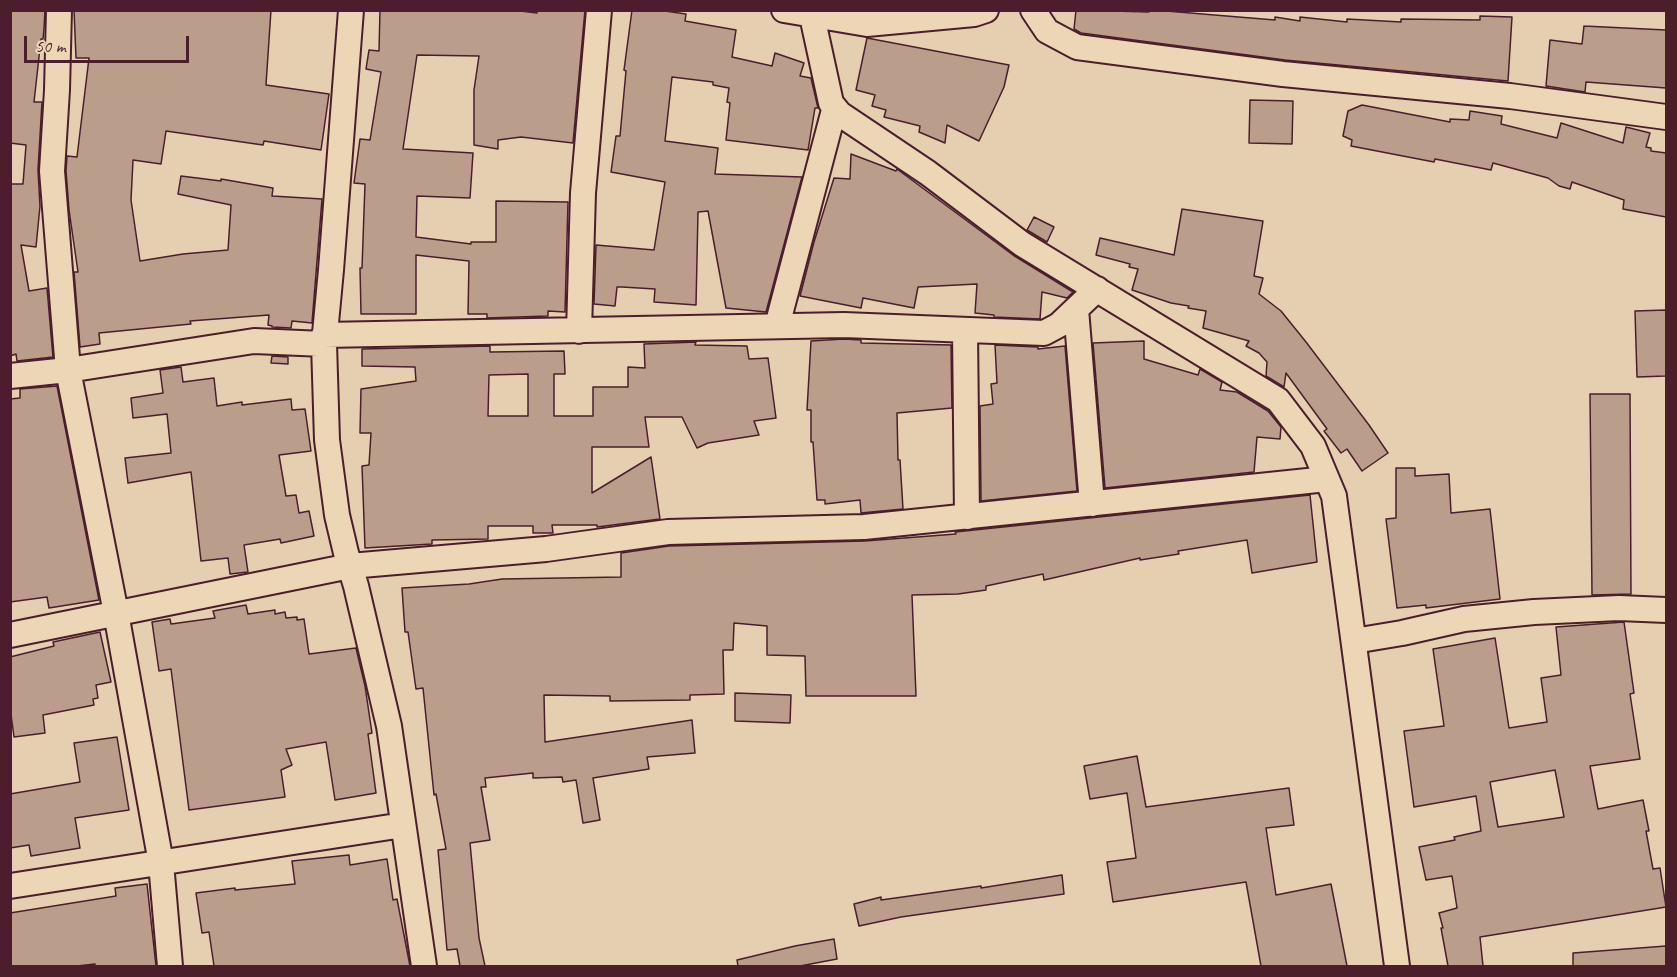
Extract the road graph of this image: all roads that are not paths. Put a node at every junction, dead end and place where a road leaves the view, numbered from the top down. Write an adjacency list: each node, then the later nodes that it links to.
1 (59, 10): 16 (street)
2 (351, 10): 15 (street)
3 (599, 10): 14 (street)
4 (784, 10): 7 (street)
5 (986, 10): 7 (street)
6 (1039, 11): 9 (street)
7 (812, 16): 8 (street)
8 (834, 110): 10 (street); 12 (street)
9 (1666, 117)
10 (1097, 289): 11 (street); 18 (street)
11 (1076, 309): 13 (street); 19 (street)
12 (777, 326): 13 (street); 14 (street)
13 (965, 330): 20 (street)
14 (579, 331): 15 (street)
15 (324, 339): 16 (street); 21 (street)
16 (68, 370): 17 (street); 23 (street)
17 (10, 376)
18 (1327, 479): 19 (street); 25 (street)
19 (1092, 504): 20 (street)
20 (967, 517): 21 (street)
21 (350, 566): 23 (street); 26 (street)
22 (1666, 610): 25 (street)
23 (116, 613): 24 (street); 27 (street)
24 (10, 635)
25 (1354, 641): 31 (street)
26 (403, 825): 27 (street); 30 (street)
27 (161, 863): 28 (street); 29 (street)
28 (10, 886)
29 (170, 966)
30 (424, 966)
31 (1397, 966)

